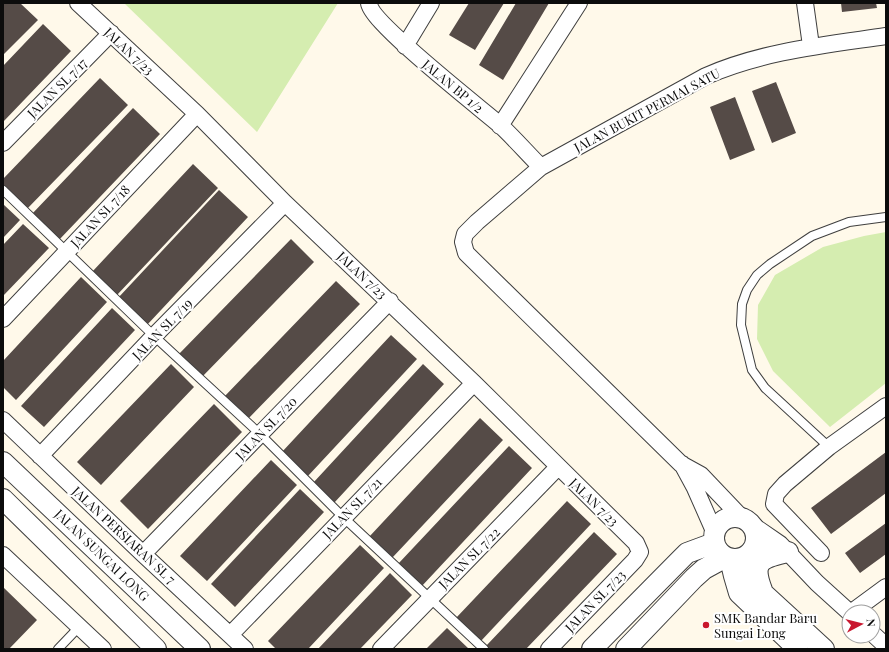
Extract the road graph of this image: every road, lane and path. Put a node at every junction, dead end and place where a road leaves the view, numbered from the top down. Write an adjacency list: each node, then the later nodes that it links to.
1 (78, 3): 6 (street, JALAN 7/23)
2 (369, 3): 8 (street, JALAN BP 1/2)
3 (431, 3): 8 (street)
4 (579, 3): 11 (street)
5 (805, 3): 9 (street)
6 (110, 33): 10 (street, JALAN 7/23); 12 (street, JALAN SL 7/17)
7 (886, 36): 9 (street, JALAN BUKIT PERMAI SATU)
8 (405, 46): 11 (street, JALAN BP 1/2)
9 (811, 46): 13 (street, JALAN BUKIT PERMAI SATU)
10 (197, 114): 15 (street, JALAN 7/23); 17 (street, JALAN SL 7/18)
11 (500, 126): 13 (street, JALAN BP 1/2)
12 (3, 143)
13 (540, 167): 28 (street, JALAN BUKIT PERMAI SATU)
14 (3, 190): 17 (lane)
15 (285, 203): 18 (street, JALAN 7/23); 20 (street, JALAN SL 7/19)
16 (886, 217): 25 (lane)
17 (67, 251): 19 (street, JALAN SL 7/18); 20 (lane)
18 (390, 301): 21 (street, JALAN 7/23); 24 (street, JALAN SL 7/20)
19 (3, 319)
20 (154, 336): 24 (lane); 26 (street, JALAN SL 7/19)
21 (474, 383): 29 (street, JALAN 7/23); 31 (street, JALAN SL 7/21)
22 (886, 406): 25 (street)
23 (3, 420): 26 (street, JALAN PERSIARAN SL 7)
24 (260, 434): 31 (lane); 37 (street, JALAN SL 7/20)
25 (829, 447): 36 (street)
26 (40, 456): 37 (street, JALAN PERSIARAN SL 7)
27 (3, 462): 49 (street, JALAN SUNGAI LONG)
28 (681, 464): 32 (street); 34 (street)
29 (558, 467): 35 (street, JALAN 7/23); 41 (street, JALAN SL 7/22)
30 (3, 499): 48 (street)
31 (343, 517): 41 (lane); 45 (street, JALAN SL 7/21)
32 (746, 520): 33 (street); 34 (street); 34 (street)
33 (784, 548): 34 (street); 40 (street); 42 (street)
34 (730, 549): 40 (street); 54 (street); 55 (street); 56 (street)
35 (640, 552): 53 (street, JALAN SL 7/23)
36 (821, 553)
37 (143, 554): 45 (street, JALAN PERSIARAN SL 7)
38 (3, 555): 44 (street)
39 (886, 587): 43 (street)
40 (763, 593): 57 (street)
41 (430, 597): 51 (street, JALAN SL 7/22); 52 (lane)
42 (842, 604)
43 (862, 604)
44 (80, 626): 46 (lane); 47 (street)
45 (230, 635): 50 (street, JALAN PERSIARAN SL 7)
46 (58, 649)
47 (103, 649)
48 (156, 649)
49 (200, 649)
50 (245, 649)
51 (381, 649)
52 (484, 649)
53 (549, 649)
54 (592, 649)
55 (626, 649)
56 (798, 649)
57 (824, 649)

